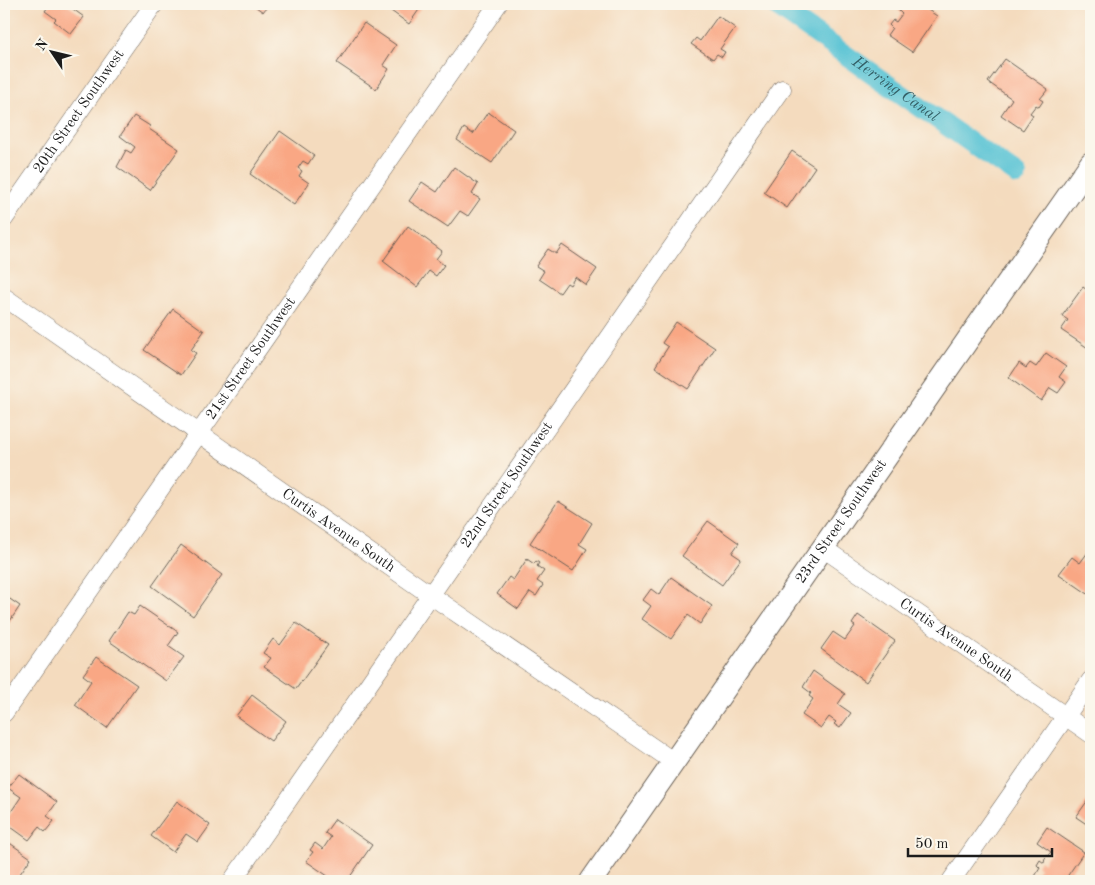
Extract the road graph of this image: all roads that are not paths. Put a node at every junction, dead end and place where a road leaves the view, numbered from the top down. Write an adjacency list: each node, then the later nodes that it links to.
1 (154, 4): 5 (street, 20th Street Southwest)
2 (498, 4): 7 (street, 21st Street Southwest)
3 (782, 89): 9 (street, 22nd Street Southwest)
4 (1091, 163): 8 (street, 23rd Street Southwest)
5 (4, 219)
6 (4, 297): 7 (street, Curtis Avenue South)
7 (198, 432): 9 (street, Curtis Avenue South); 11 (street, 21st Street Southwest)
8 (823, 548): 12 (street, Curtis Avenue South); 14 (street, 23rd Street Southwest)
9 (429, 594): 14 (street, Curtis Avenue South); 15 (street, 22nd Street Southwest)
10 (1091, 680): 12 (street)
11 (4, 713)
12 (1066, 716): 13 (street, Curtis Avenue South); 17 (street)
13 (1091, 734)
14 (674, 762): 16 (street, 23rd Street Southwest)
15 (232, 881)
16 (591, 881)
17 (951, 881)

